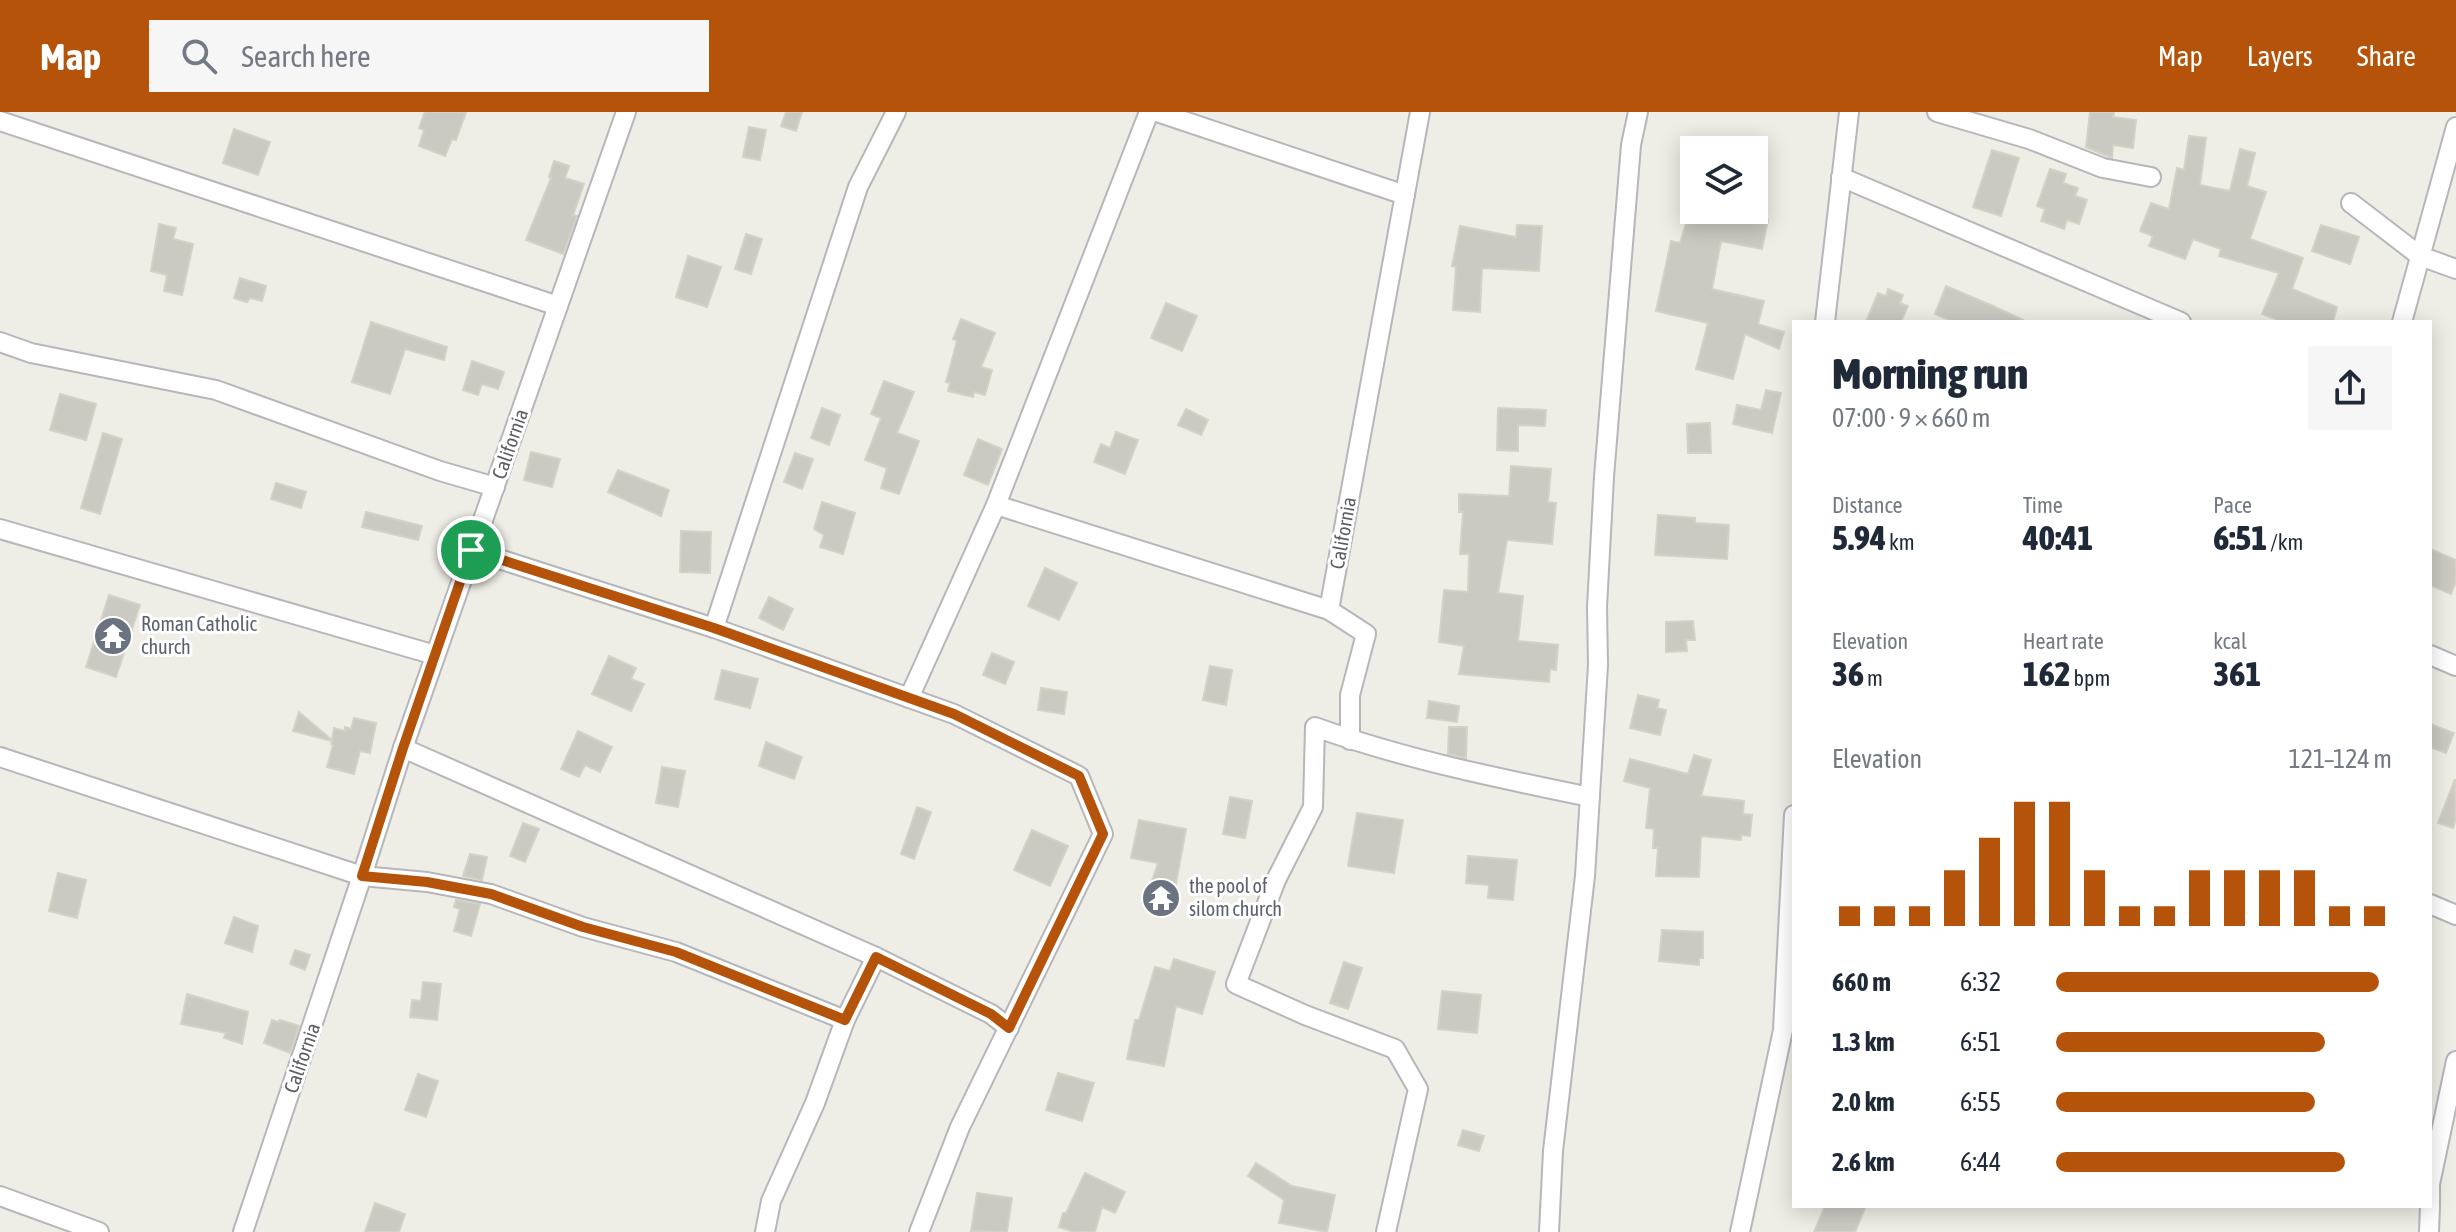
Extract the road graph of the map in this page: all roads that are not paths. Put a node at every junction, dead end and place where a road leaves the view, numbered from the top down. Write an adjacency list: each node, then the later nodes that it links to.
1 (626, 112): 17 (street, California)
2 (896, 112): 27 (street)
3 (1149, 112): 23 (street)
4 (1157, 112): 13 (street)
5 (1420, 112): 13 (street, California)
6 (1638, 112): 35 (street)
7 (1849, 112): 11 (street)
8 (1937, 112): 12 (street)
9 (0, 121): 17 (street)
10 (2456, 127): 15 (street)
11 (1841, 177): 18 (street); 19 (street)
12 (2151, 177)
13 (1405, 195): 26 (street, California)
14 (2351, 203): 15 (street)
15 (2420, 256): 16 (street); 20 (street)
16 (2456, 269)
17 (558, 306): 22 (street, California)
18 (1825, 320)
19 (2176, 320)
20 (2403, 320)
21 (0, 342): 22 (street)
22 (495, 487): 25 (street, California)
23 (996, 505): 26 (street); 31 (street)
24 (0, 529): 28 (street)
25 (471, 550): 27 (street); 28 (street, California)
26 (1329, 610): 32 (street)
27 (714, 628): 31 (street)
28 (435, 655): 33 (street, California)
29 (2432, 656): 30 (street)
30 (2456, 666)
31 (909, 698): 42 (street)
32 (1350, 740): 35 (street); 51 (street)
33 (403, 748): 36 (street, California); 40 (street)
34 (0, 757): 36 (street)
35 (1590, 797): 52 (street)
36 (362, 876): 41 (street); 48 (street, California)
37 (1792, 888): 53 (street)
38 (2432, 905): 39 (street)
39 (2456, 915)
40 (876, 957): 41 (street); 42 (street)
41 (845, 1020): 49 (street)
42 (1009, 1028): 50 (street)
43 (2456, 1061): 44 (street)
44 (2433, 1154)
45 (0, 1196): 47 (street)
46 (2430, 1208): 54 (street)
47 (99, 1232)
48 (243, 1232)
49 (765, 1232)
50 (919, 1232)
51 (1386, 1232)
52 (1549, 1232)
53 (1740, 1232)
54 (2429, 1232)

